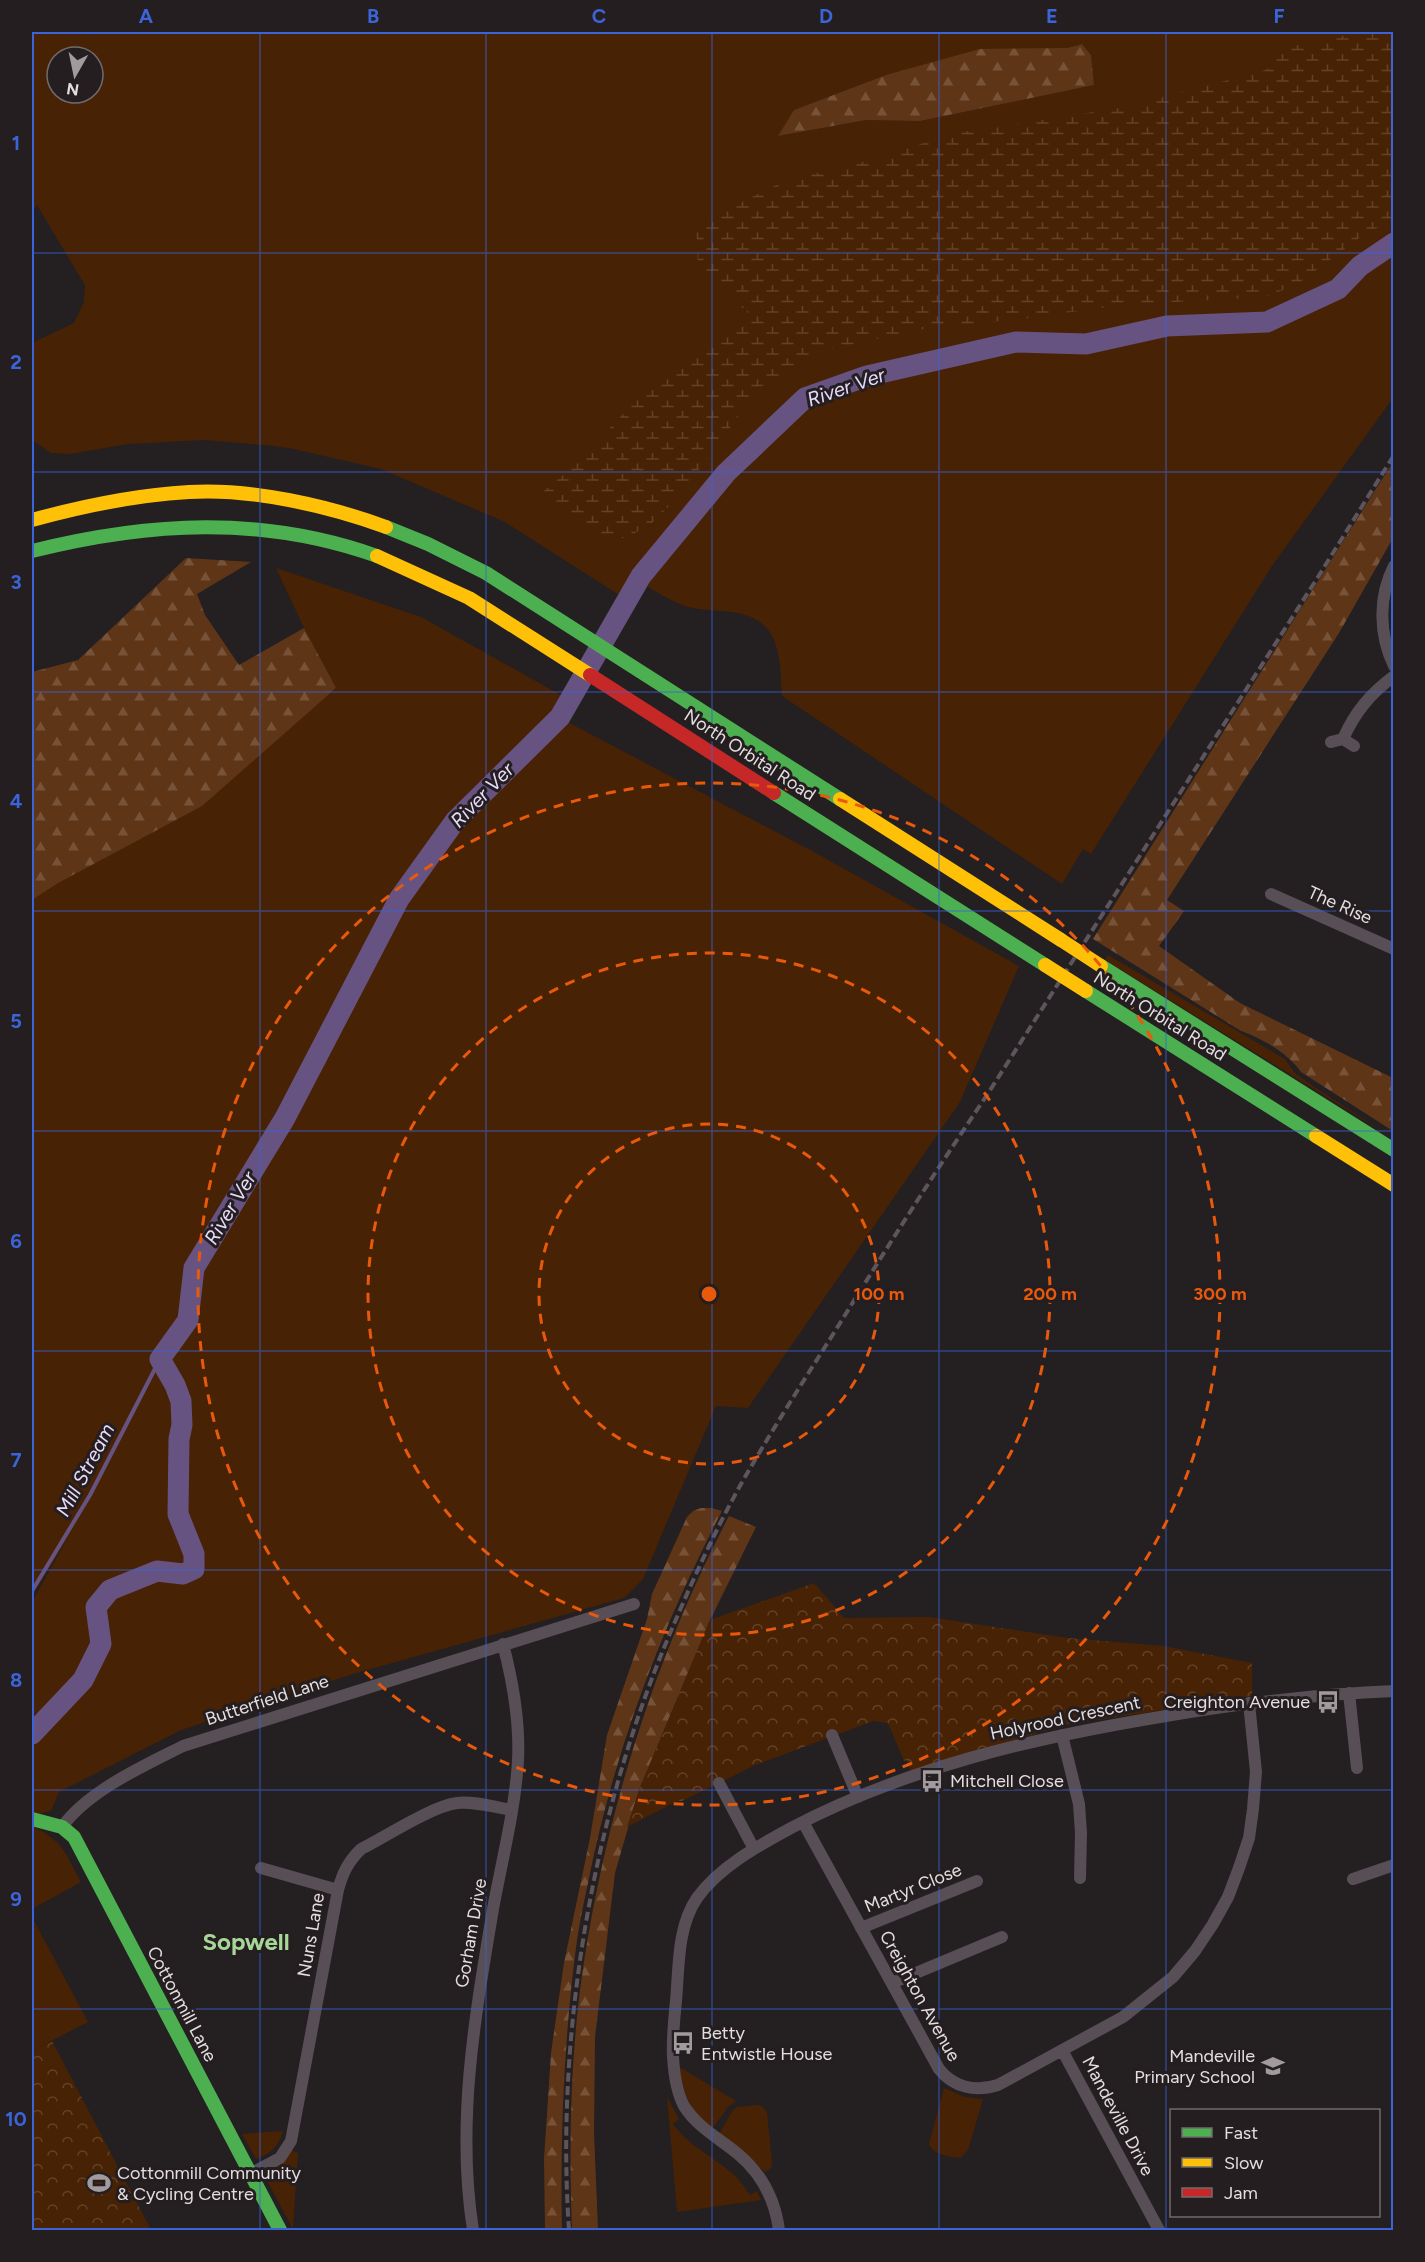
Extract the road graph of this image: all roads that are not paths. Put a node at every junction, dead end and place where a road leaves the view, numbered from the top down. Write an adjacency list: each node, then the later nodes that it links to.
1 (32, 520): 9 (main road, North Orbital Road, bridge)
2 (32, 551): 10 (main road, North Orbital Road, bridge)
3 (1394, 566): 4 (street)
4 (1394, 666)
5 (1394, 676): 6 (street)
6 (1343, 742)
7 (1271, 894): 8 (street, The Rise)
8 (1394, 949)
9 (1394, 1150)
10 (1394, 1185)
11 (634, 1604): 12 (street, Butterfield Lane)
12 (503, 1644): 21 (street, Gorham Drive); 24 (street, Butterfield Lane)
13 (1394, 1690): 14 (street, Holyrood Crescent)
14 (1349, 1693): 15 (street, Holyrood Crescent); 18 (street)
15 (1250, 1703): 17 (street, Holyrood Crescent); 35 (street, Creighton Avenue)
16 (832, 1735): 20 (street)
17 (1062, 1735): 20 (street, Holyrood Crescent); 28 (street)
18 (1357, 1768)
19 (719, 1783): 25 (street)
20 (858, 1797): 23 (street, Holyrood Crescent)
21 (511, 1810): 31 (street, Nuns Lane); 38 (street, Gorham Drive)
22 (32, 1819): 24 (main road)
23 (802, 1822): 25 (street, Holyrood Crescent); 32 (street, Creighton Avenue)
24 (62, 1827): 36 (main road, Cottonmill Lane)
25 (754, 1849): 39 (street, Holyrood Crescent)
26 (1394, 1864): 29 (street)
27 (261, 1868): 31 (street)
28 (1080, 1878)
29 (1353, 1879)
30 (977, 1881): 32 (street, Martyr Close)
31 (338, 1890): 36 (street, Nuns Lane)
32 (861, 1928): 34 (street, Creighton Avenue)
33 (1002, 1937): 34 (street)
34 (892, 1983): 35 (street, Creighton Avenue)
35 (1062, 2050): 40 (street, Mandeville Drive)
36 (250, 2174): 37 (main road, Cottonmill Lane)
37 (280, 2230)
38 (473, 2230)
39 (780, 2230)
40 (1159, 2230)

